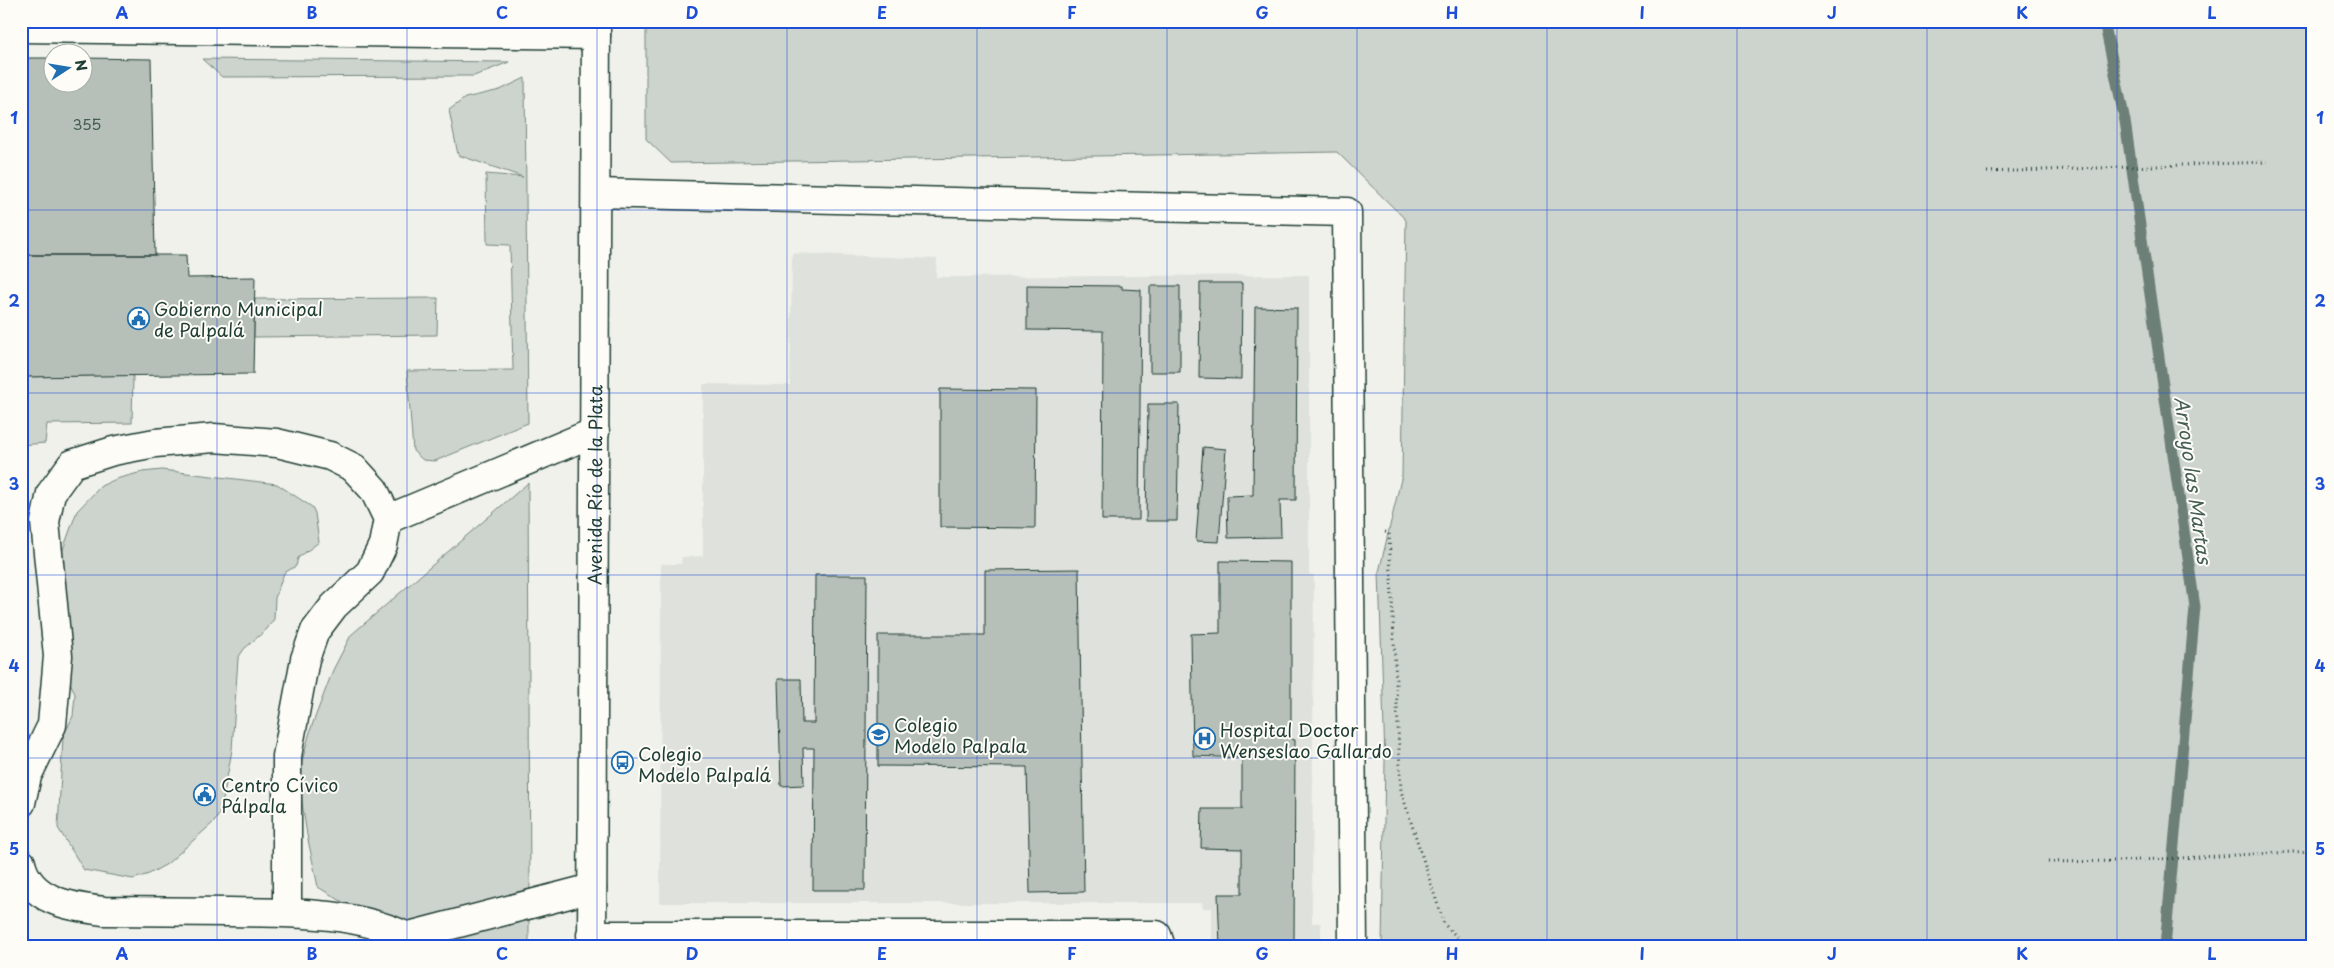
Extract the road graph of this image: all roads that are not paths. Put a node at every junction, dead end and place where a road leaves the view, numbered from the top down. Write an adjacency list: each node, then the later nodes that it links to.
1 (121, 25): 2 (main road); 3 (main road)
2 (21, 28)
3 (596, 28): 4 (main road, Avenida Río de la Plata)
4 (596, 193): 5 (main road, Avenida Río de la Plata); 14 (main road)
5 (595, 432): 6 (main road); 9 (main road, Avenida Río de la Plata)
6 (388, 519): 7 (main road); 10 (main road)
7 (21, 803)
8 (21, 863): 10 (main road)
9 (592, 888): 11 (main road, Avenida Río de la Plata); 12 (main road)
10 (287, 913): 12 (main road)
11 (592, 941): 13 (main road)
12 (417, 942)
13 (1161, 947)
14 (1352, 947)

